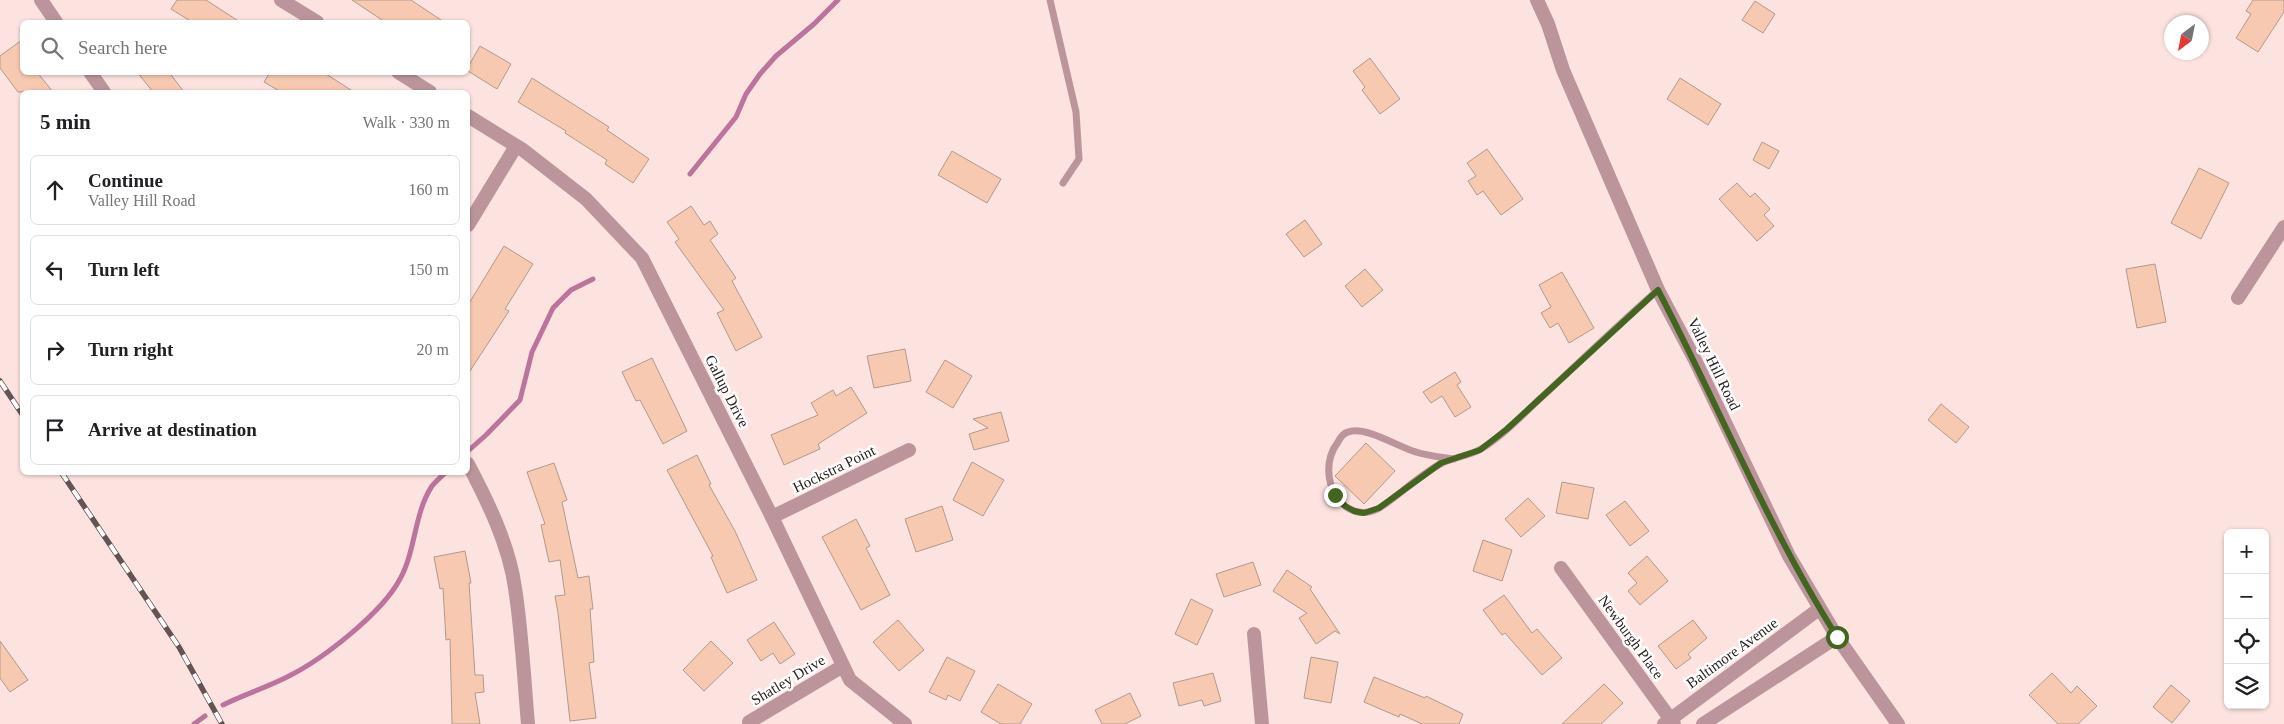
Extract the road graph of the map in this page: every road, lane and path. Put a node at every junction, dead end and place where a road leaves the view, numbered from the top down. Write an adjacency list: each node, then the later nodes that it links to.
1 (41, 0): 5 (street)
2 (281, 0): 6 (street)
3 (1050, 0): 13 (lane)
4 (1537, 0): 16 (street, Valley Hill Road)
5 (55, 20)
6 (315, 20)
7 (92, 75): 9 (street)
8 (403, 75): 10 (street)
9 (103, 90)
10 (427, 90)
11 (470, 117): 12 (street, Gallup Drive)
12 (516, 146): 14 (street); 21 (street, Gallup Drive)
13 (1063, 183)
14 (470, 222)
15 (2284, 227): 17 (street)
16 (1658, 290): 19 (lane); 23 (street, Valley Hill Road)
17 (2238, 298)
18 (909, 450): 21 (street, Hockstra Point)
19 (1454, 459): 19 (lane)
20 (470, 468): 29 (street)
21 (772, 517): 26 (street, Gallup Drive)
22 (1561, 568): 28 (street, Newburgh Place)
23 (1819, 609): 25 (street, Valley Hill Road); 28 (street, Baltimore Avenue)
24 (1254, 634): 31 (street)
25 (1837, 637): 32 (street); 33 (street, Valley Hill Road)
26 (843, 666): 27 (street, Shatley Drive); 30 (street, Gallup Drive)
27 (749, 722)
28 (1669, 722)
29 (528, 724)
30 (906, 724)
31 (1262, 724)
32 (1703, 724)
33 (1898, 724)

